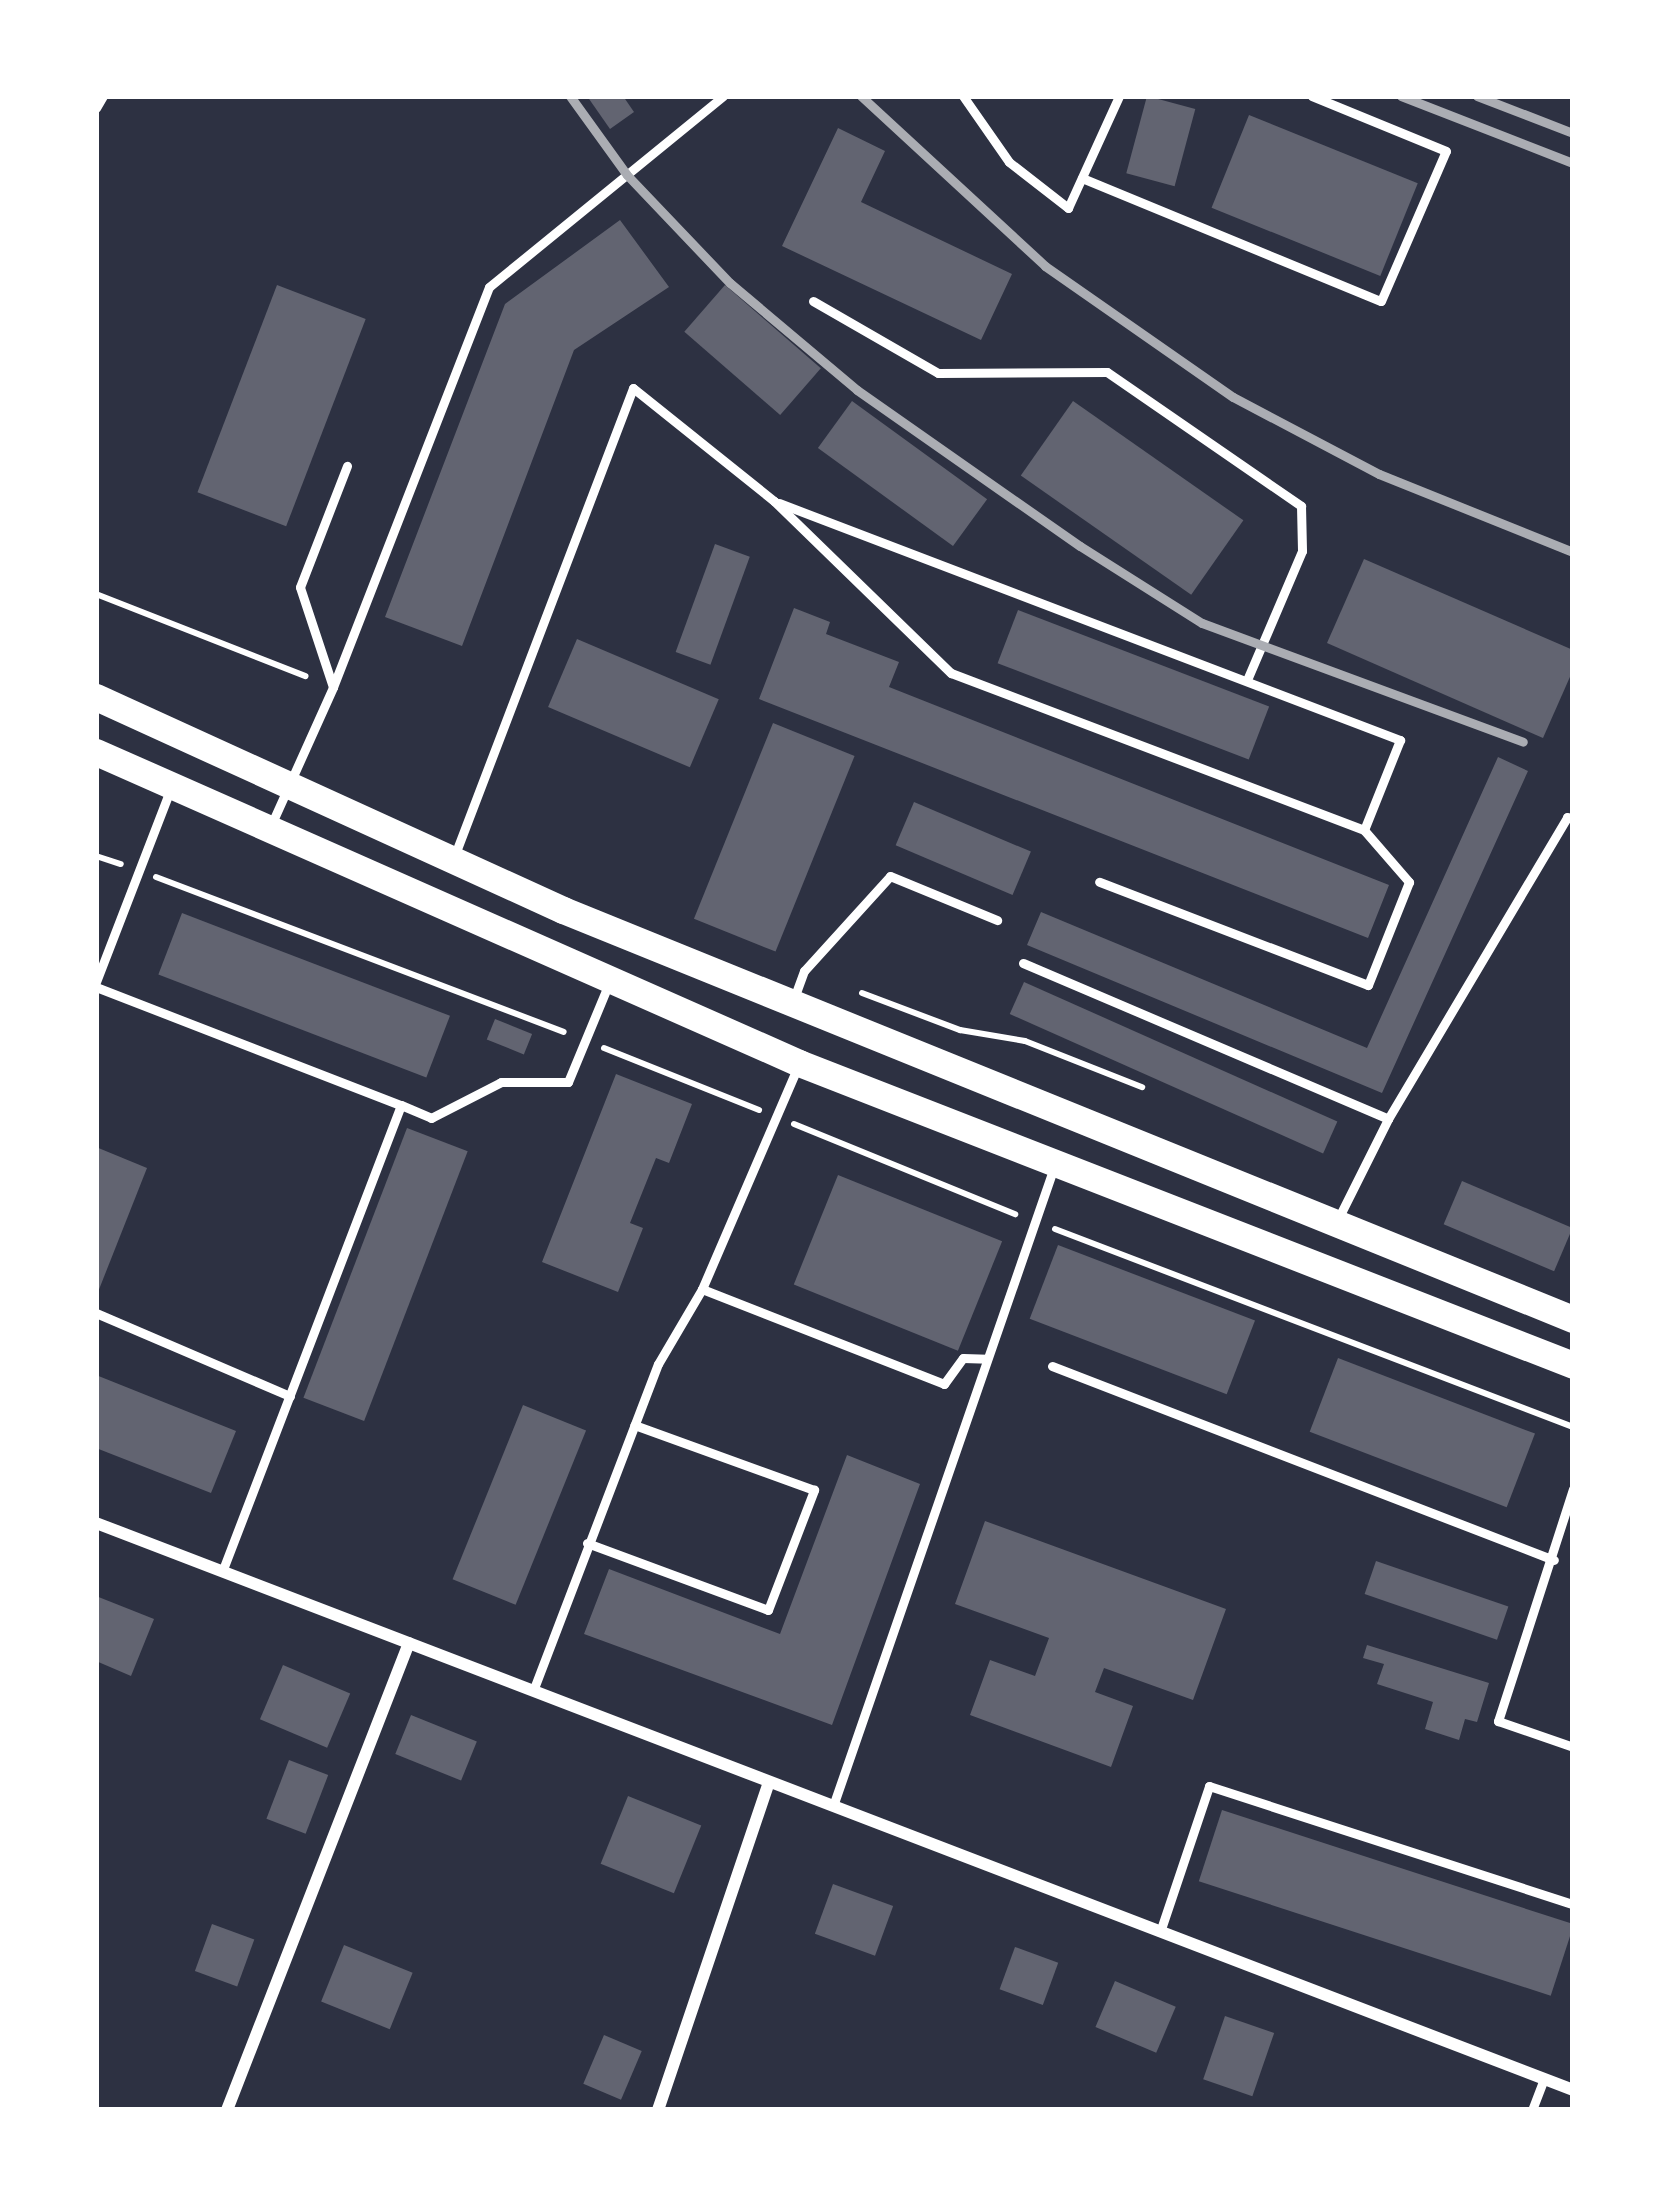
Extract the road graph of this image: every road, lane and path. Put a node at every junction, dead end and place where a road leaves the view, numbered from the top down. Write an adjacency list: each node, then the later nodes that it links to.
1 (104, 96): 6 (lane)
2 (724, 96): 13 (lane)
3 (963, 96): 7 (lane)
4 (1119, 96): 7 (lane)
5 (1312, 96): 7 (lane)
6 (96, 108)
7 (1082, 178)
8 (813, 301): 12 (lane)
9 (347, 466): 13 (lane)
10 (774, 501): 12 (lane); 20 (lane); 21 (lane)
11 (96, 594): 13 (path)
12 (1247, 680): 20 (lane)
13 (333, 687): 16 (lane)
14 (96, 697): 16 (main road)
15 (96, 752): 17 (main road)
16 (289, 783): 19 (lane); 21 (main road)
17 (172, 784): 19 (main road); 27 (lane)
18 (1573, 819): 32 (lane)
19 (269, 828): 26 (main road)
20 (1364, 830): 22 (lane)
21 (452, 862): 28 (main road)
22 (1099, 882)
23 (997, 920): 25 (lane)
24 (1023, 963): 32 (lane)
25 (804, 971): 28 (lane); 30 (path)
26 (609, 983): 29 (main road); 31 (lane)
27 (96, 984): 31 (lane)
28 (791, 1006): 34 (main road)
29 (799, 1064): 33 (main road); 36 (lane)
30 (1142, 1087)
31 (401, 1106): 42 (lane)
32 (1388, 1119): 34 (lane)
33 (1055, 1162): 35 (lane); 40 (main road)
34 (1337, 1221): 38 (main road)
35 (1035, 1222): 39 (lane); 44 (path)
36 (702, 1289): 39 (lane); 43 (lane)
37 (96, 1313): 42 (lane)
38 (1573, 1318)
39 (987, 1359): 54 (lane)
40 (1573, 1365)
41 (1052, 1366): 48 (lane)
42 (290, 1396): 49 (lane)
43 (634, 1425): 47 (lane); 47 (lane)
44 (1573, 1427)
45 (1573, 1489): 48 (lane)
46 (96, 1523): 49 (street)
47 (587, 1543): 51 (lane)
48 (1554, 1560): 52 (lane)
49 (222, 1572): 50 (street)
50 (409, 1643): 51 (street); 59 (street)
51 (533, 1691): 53 (street)
52 (1573, 1747)
53 (768, 1785): 54 (street); 60 (street)
54 (833, 1806): 56 (street)
55 (1573, 1904): 56 (lane)
56 (1160, 1931): 57 (street)
57 (1544, 2079): 58 (street); 61 (lane)
58 (1573, 2090)
59 (227, 2110)
60 (658, 2110)
61 (1532, 2110)

